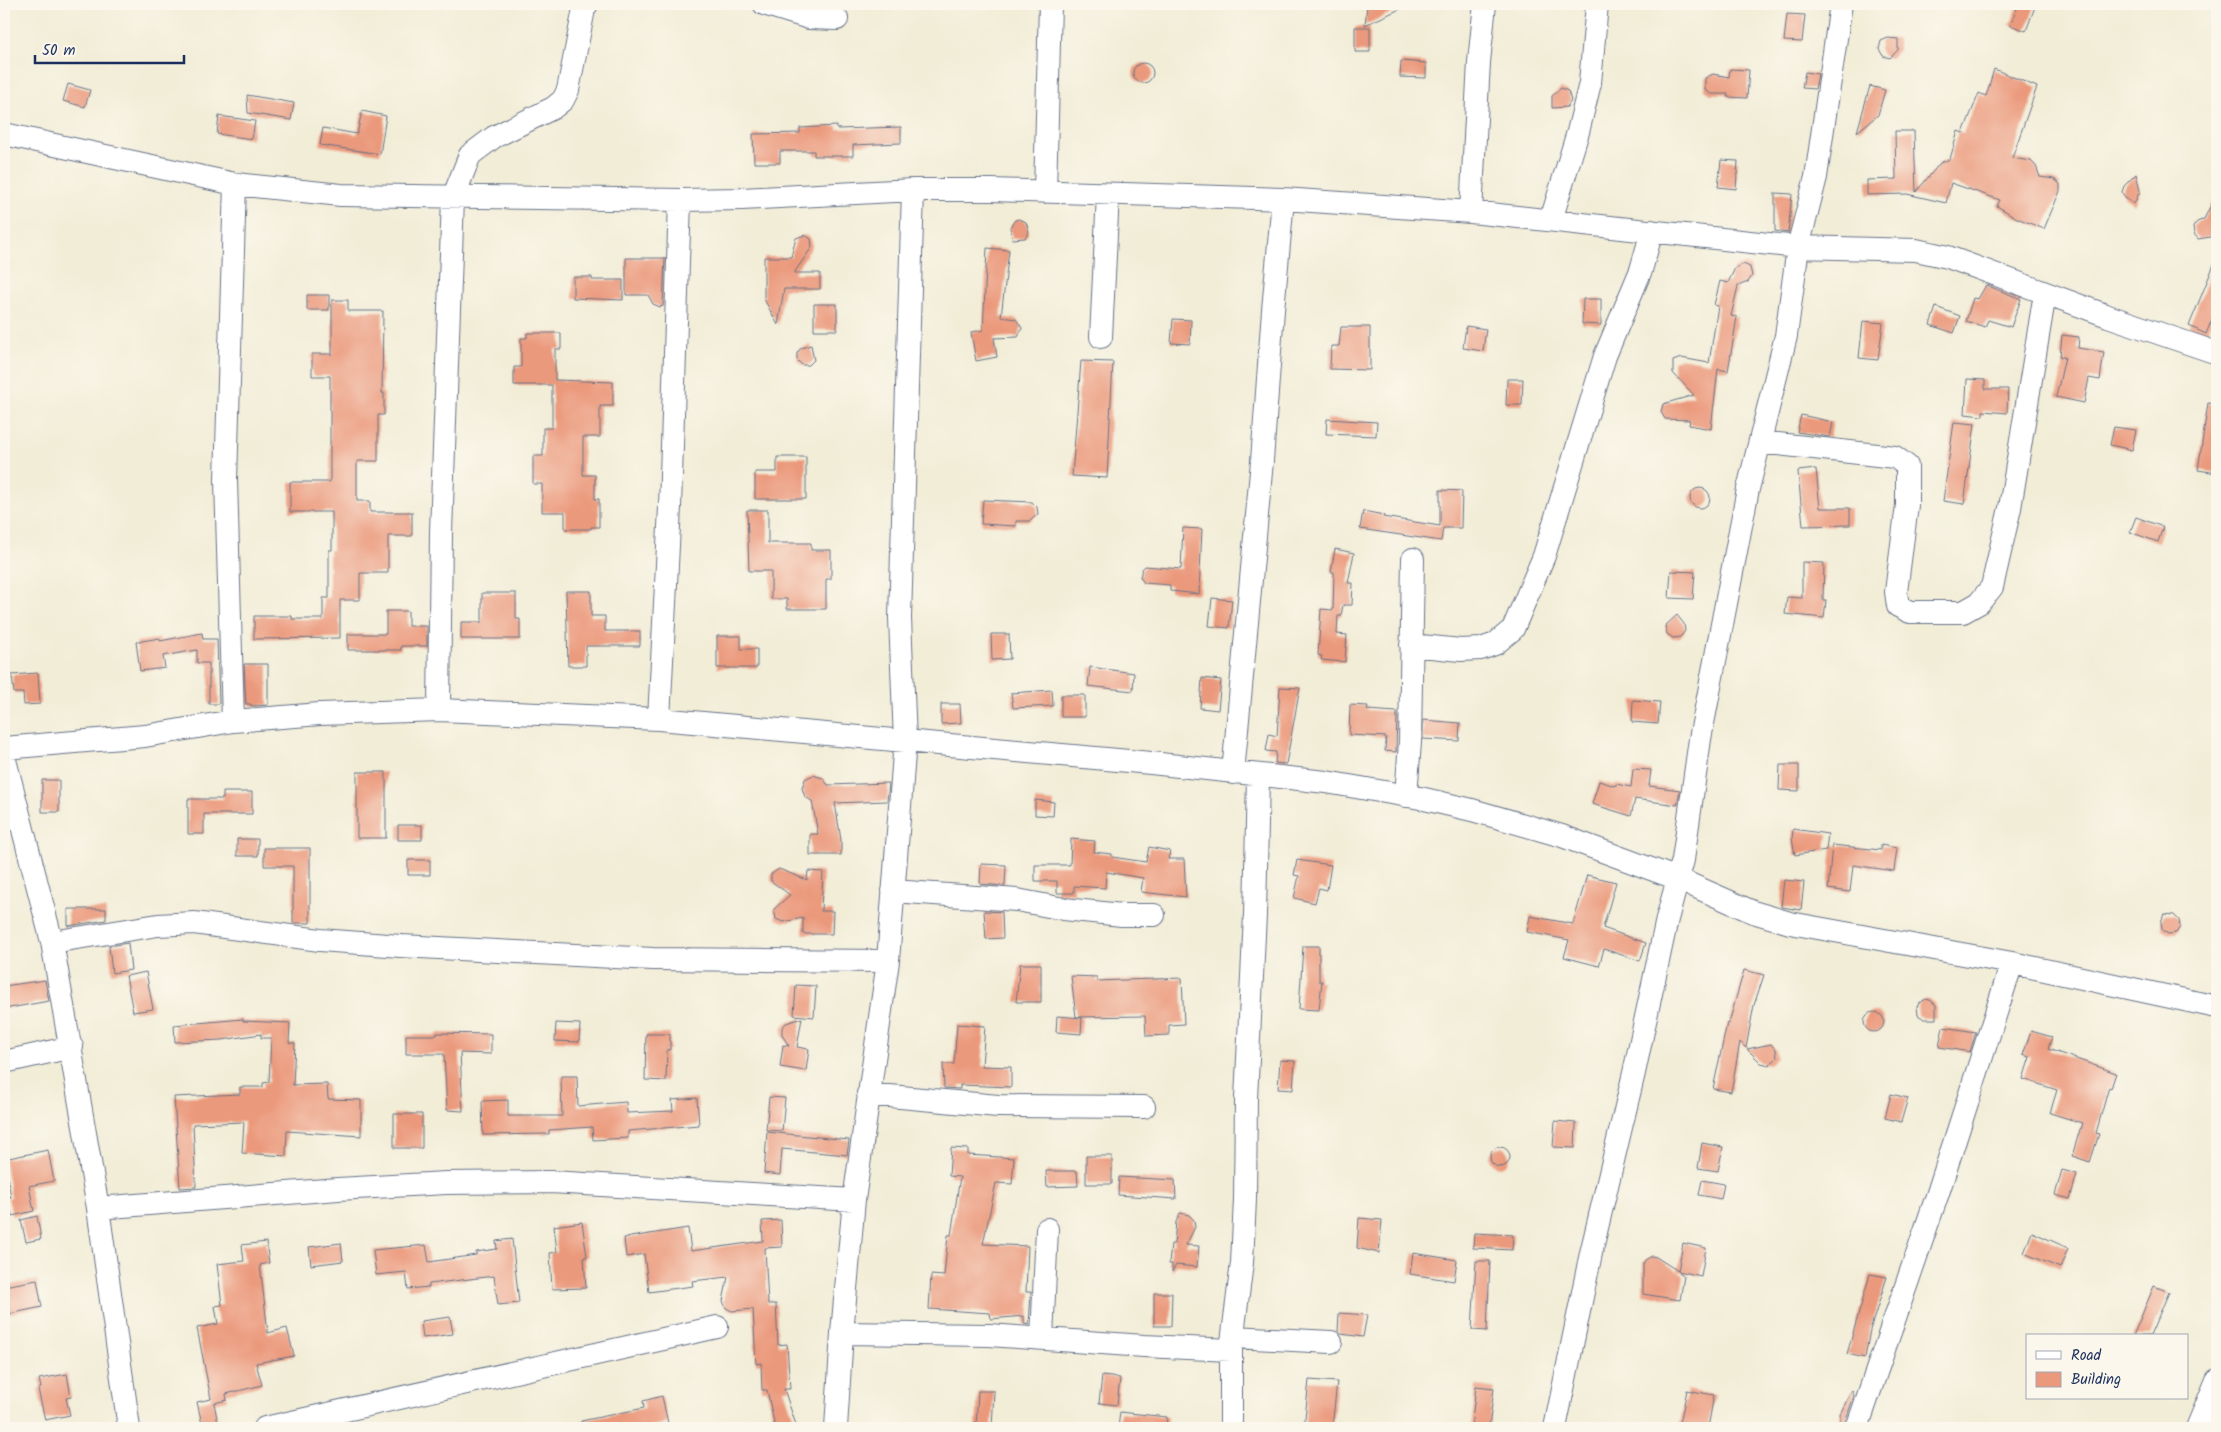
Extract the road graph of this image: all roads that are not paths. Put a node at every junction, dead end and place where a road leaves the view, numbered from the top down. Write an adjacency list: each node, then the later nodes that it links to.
1 (587, 4): 13 (street)
2 (764, 4): 7 (street)
3 (1050, 4): 11 (street)
4 (1485, 4): 16 (street)
5 (1597, 4): 17 (street)
6 (1842, 4): 19 (street)
7 (837, 19)
8 (4, 134): 9 (street)
9 (235, 184): 13 (street); 28 (street)
10 (913, 190): 11 (street); 15 (street); 29 (street)
11 (1045, 192): 12 (street)
12 (1108, 194): 14 (street); 21 (street)
13 (454, 198): 15 (street); 26 (street)
14 (1283, 199): 16 (street); 32 (street)
15 (680, 200): 27 (street)
16 (1471, 212): 17 (street)
17 (1551, 220): 18 (street)
18 (1652, 231): 19 (street); 25 (street)
19 (1798, 247): 20 (street); 23 (street)
20 (2045, 293): 22 (street); 23 (street)
21 (1101, 337)
22 (2217, 353)
23 (1760, 442): 35 (street)
24 (1412, 559): 25 (street)
25 (1411, 645): 34 (street)
26 (439, 710): 27 (street); 28 (street)
27 (658, 719): 29 (street)
28 (232, 721): 30 (street)
29 (905, 741): 32 (street); 36 (street)
30 (4, 748)
31 (4, 756): 38 (street)
32 (1233, 773): 33 (street)
33 (1258, 776): 34 (street); 53 (street)
34 (1406, 796): 35 (street)
35 (1678, 879): 40 (street); 59 (street)
36 (893, 891): 37 (street); 39 (street)
37 (1154, 915)
38 (52, 942): 39 (street); 42 (street)
39 (888, 961): 44 (street)
40 (2012, 963): 41 (street); 60 (street)
41 (2217, 1007)
42 (72, 1047): 43 (street); 47 (street)
43 (4, 1062)
44 (868, 1094): 45 (street); 46 (street)
45 (1144, 1107)
46 (854, 1200): 47 (street); 50 (street)
47 (98, 1208): 55 (street)
48 (1047, 1229): 51 (street)
49 (717, 1327): 56 (street)
50 (842, 1333): 51 (street); 57 (street)
51 (1042, 1338): 53 (street)
52 (1331, 1342): 53 (street)
53 (1232, 1343): 58 (street)
54 (2217, 1380): 61 (street)
55 (128, 1428)
56 (265, 1428)
57 (836, 1428)
58 (1231, 1428)
59 (1555, 1428)
60 (1857, 1428)
61 (2197, 1428)

